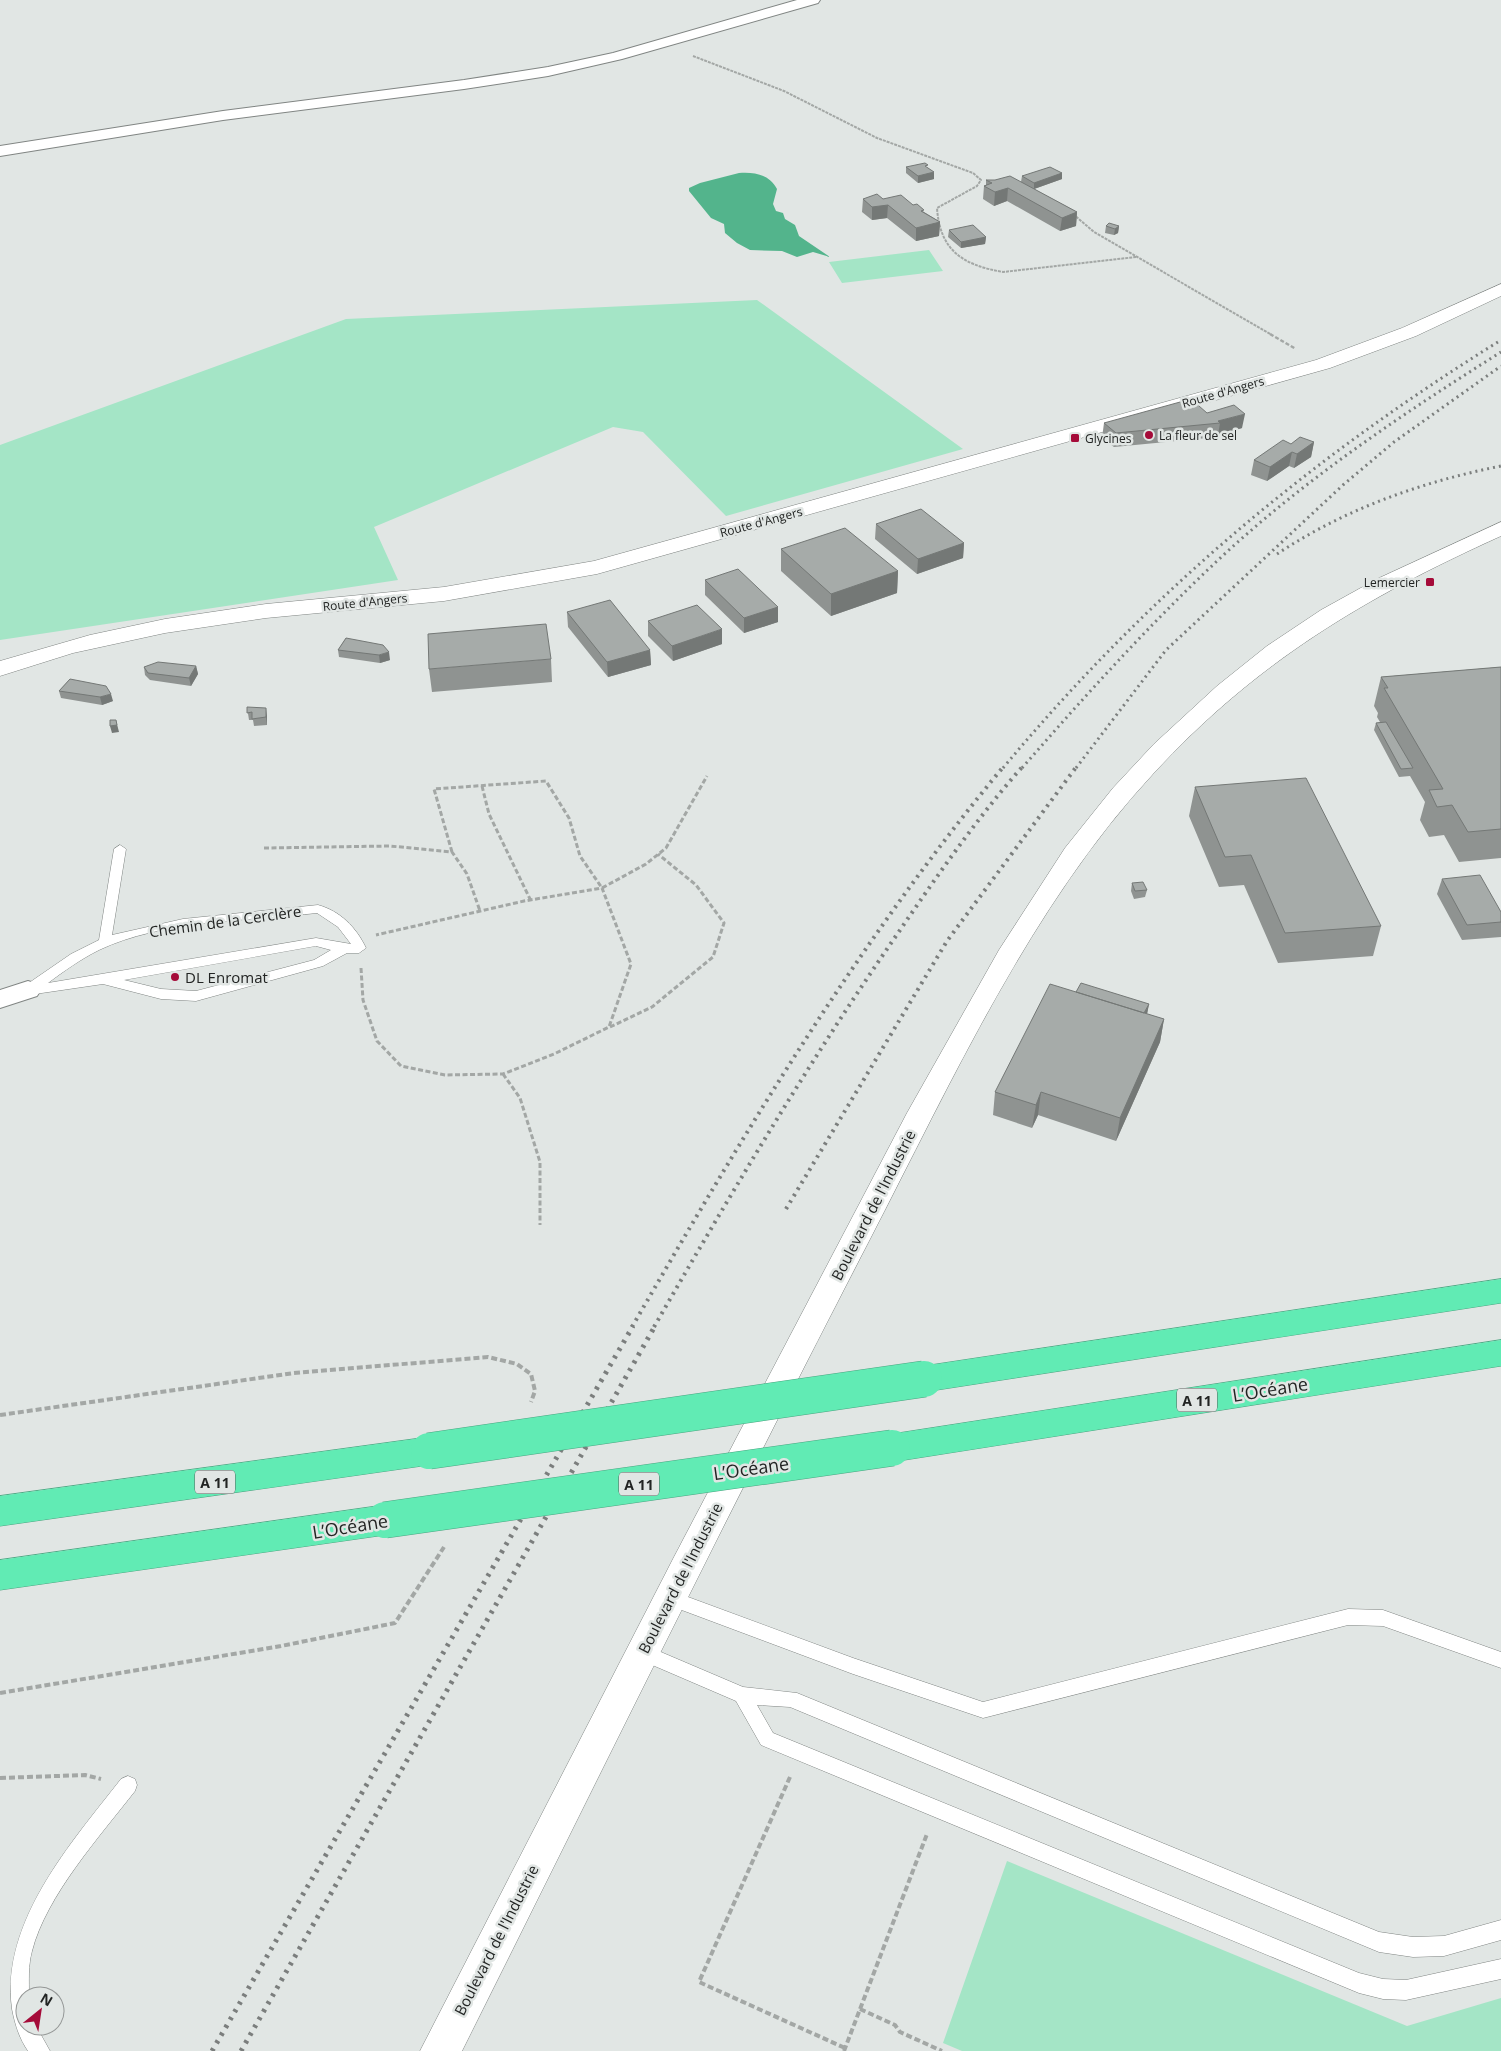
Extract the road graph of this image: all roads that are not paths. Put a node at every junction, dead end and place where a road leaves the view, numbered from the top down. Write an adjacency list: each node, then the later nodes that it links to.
1 (813, 0): 2 (street)
2 (0, 152)
3 (1501, 289): 5 (street, Route d'Angers)
4 (1501, 528): 16 (street, Boulevard de l'Industrie)
5 (0, 669)
6 (120, 849): 7 (lane)
7 (105, 942): 8 (lane, Chemin de la Cerclère); 10 (lane, Chemin de la Cerclère)
8 (344, 949): 9 (lane); 9 (lane)
9 (103, 979): 10 (lane)
10 (28, 990): 11 (street, Chemin de la Cerclère)
11 (0, 999)
12 (1501, 1291): 14 (highway, A 11, bridge)
13 (1501, 1353): 15 (highway, L’Océane / A 11, bridge)
14 (0, 1511)
15 (0, 1576)
16 (669, 1598): 17 (street, Boulevard de l'Industrie); 18 (lane)
17 (642, 1652): 19 (lane); 26 (street, Boulevard de l'Industrie)
18 (1501, 1660)
19 (742, 1695): 21 (lane); 22 (lane)
20 (128, 1784): 23 (lane)
21 (1501, 1930)
22 (1501, 1970)
23 (19, 1986)
24 (29, 2036): 25 (lane)
25 (40, 2051)
26 (440, 2051)

